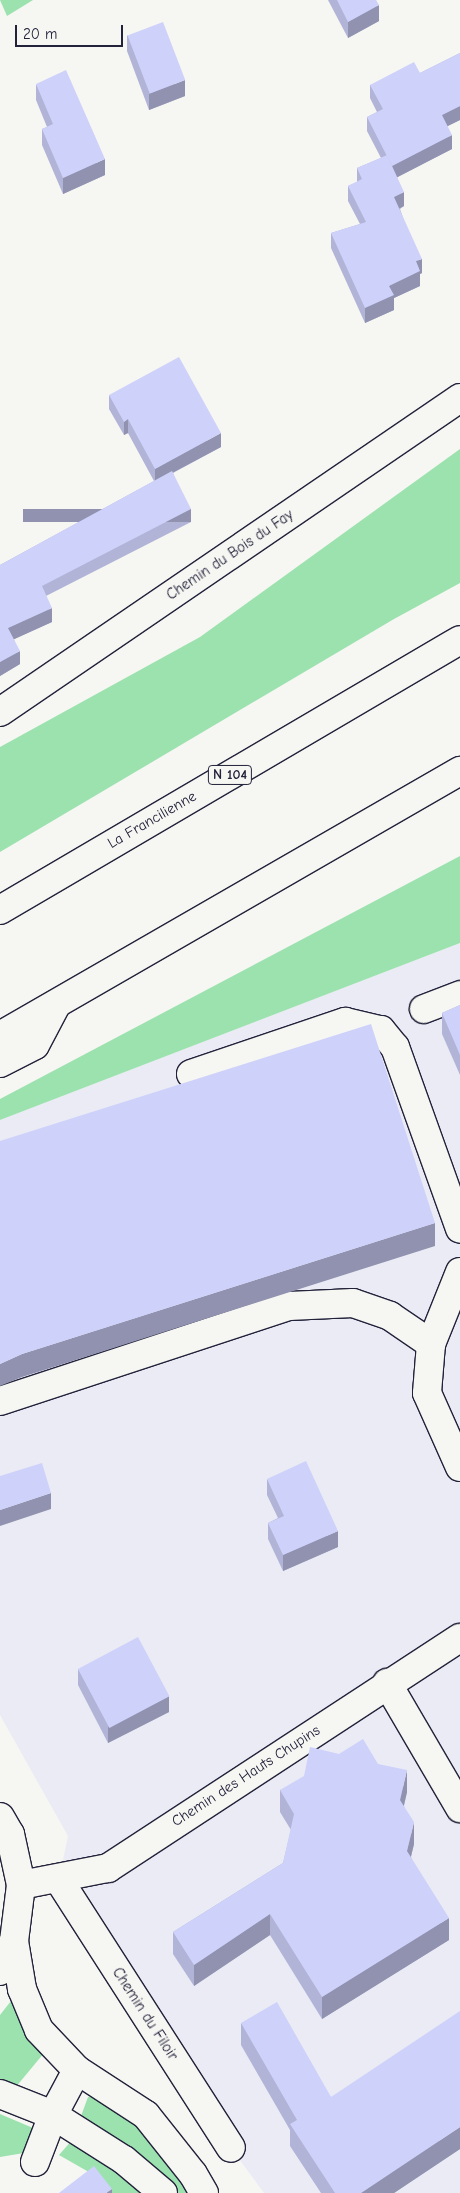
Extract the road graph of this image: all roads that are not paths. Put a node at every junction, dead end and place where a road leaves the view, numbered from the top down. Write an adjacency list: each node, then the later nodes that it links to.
1 (460, 398): 3 (main road, Chemin du Bois du Fay)
2 (460, 640): 5 (main road, La Francilienne / N 104)
3 (0, 712)
4 (460, 771): 7 (main road)
5 (0, 910)
6 (460, 995): 8 (main road)
7 (56, 1005): 9 (main road); 10 (main road)
8 (424, 1008)
9 (0, 1036)
10 (0, 1063)
11 (191, 1074): 12 (main road)
12 (460, 1229)
13 (460, 1272): 14 (main road)
14 (430, 1344): 15 (main road); 16 (main road)
15 (0, 1401)
16 (460, 1467)
17 (460, 1638): 18 (main road, Chemin des Hauts Chupins)
18 (387, 1683): 19 (main road); 21 (main road, Chemin des Hauts Chupins)
19 (460, 1808)
20 (0, 1817): 22 (main road)
21 (59, 1880): 22 (main road, Chemin des Hauts Chupins); 28 (main road, Chemin du Filoir)
22 (21, 1885): 23 (main road)
23 (14, 1941): 24 (main road); 25 (main road)
24 (0, 1971)
25 (77, 2070): 27 (main road); 31 (main road)
26 (0, 2094): 27 (main road)
27 (53, 2115): 29 (main road); 30 (main road)
28 (231, 2148)
29 (35, 2162)
30 (163, 2193)
31 (204, 2193)

